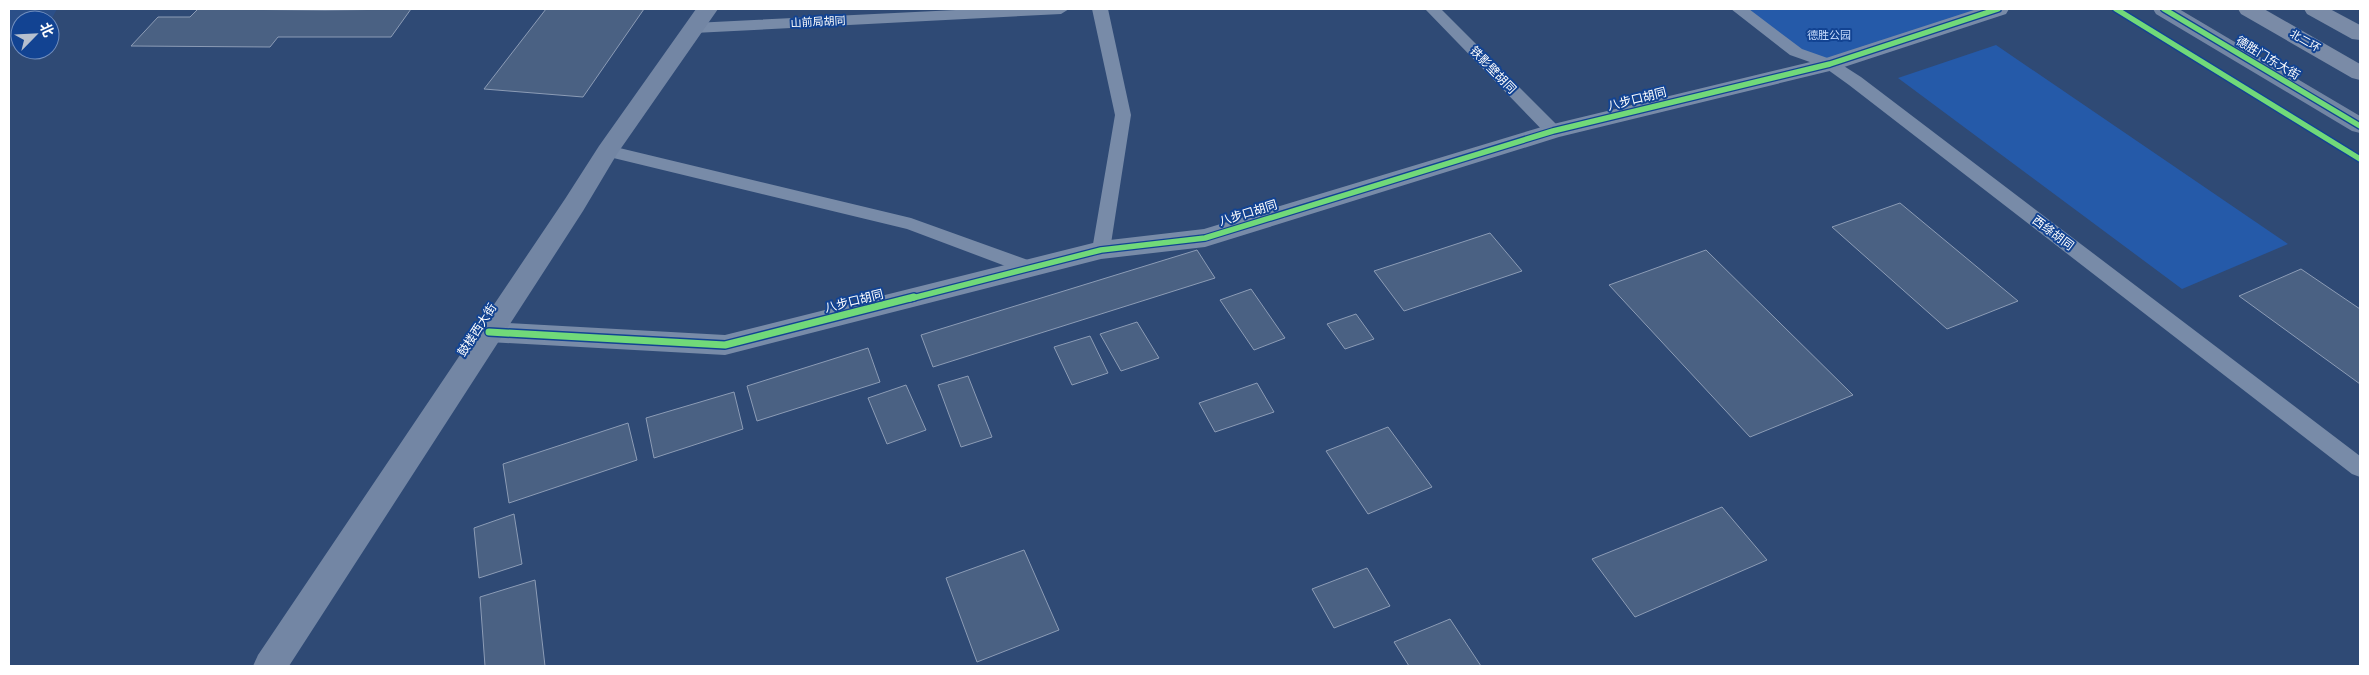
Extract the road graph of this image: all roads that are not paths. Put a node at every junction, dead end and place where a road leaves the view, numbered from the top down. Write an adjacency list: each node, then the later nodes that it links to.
1 (1061, 9): 9 (lane, 山前局胡同)
2 (1100, 9): 16 (lane)
3 (1433, 9): 14 (lane, 铁影壁胡同)
4 (1739, 9): 11 (lane, 西绦胡同)
5 (1998, 9): 11 (street, 八步口胡同)
6 (2164, 9): 13 (main road, 德胜门东大街)
7 (2249, 9): 12 (highway, 北二环)
8 (2315, 9): 10 (highway)
9 (700, 18): 15 (main road, 鼓楼西大街)
10 (2360, 34)
11 (1830, 64): 14 (street, 八步口胡同); 19 (lane, 西绦胡同)
12 (2360, 73)
13 (2360, 126)
14 (1553, 131): 16 (street, 八步口胡同)
15 (607, 151): 17 (lane); 18 (main road, 鼓楼西大街)
16 (1101, 250): 17 (street, 八步口胡同)
17 (1032, 269): 18 (street, 八步口胡同)
18 (489, 332): 20 (main road, 鼓楼西大街)
19 (2360, 468)
20 (270, 666)

